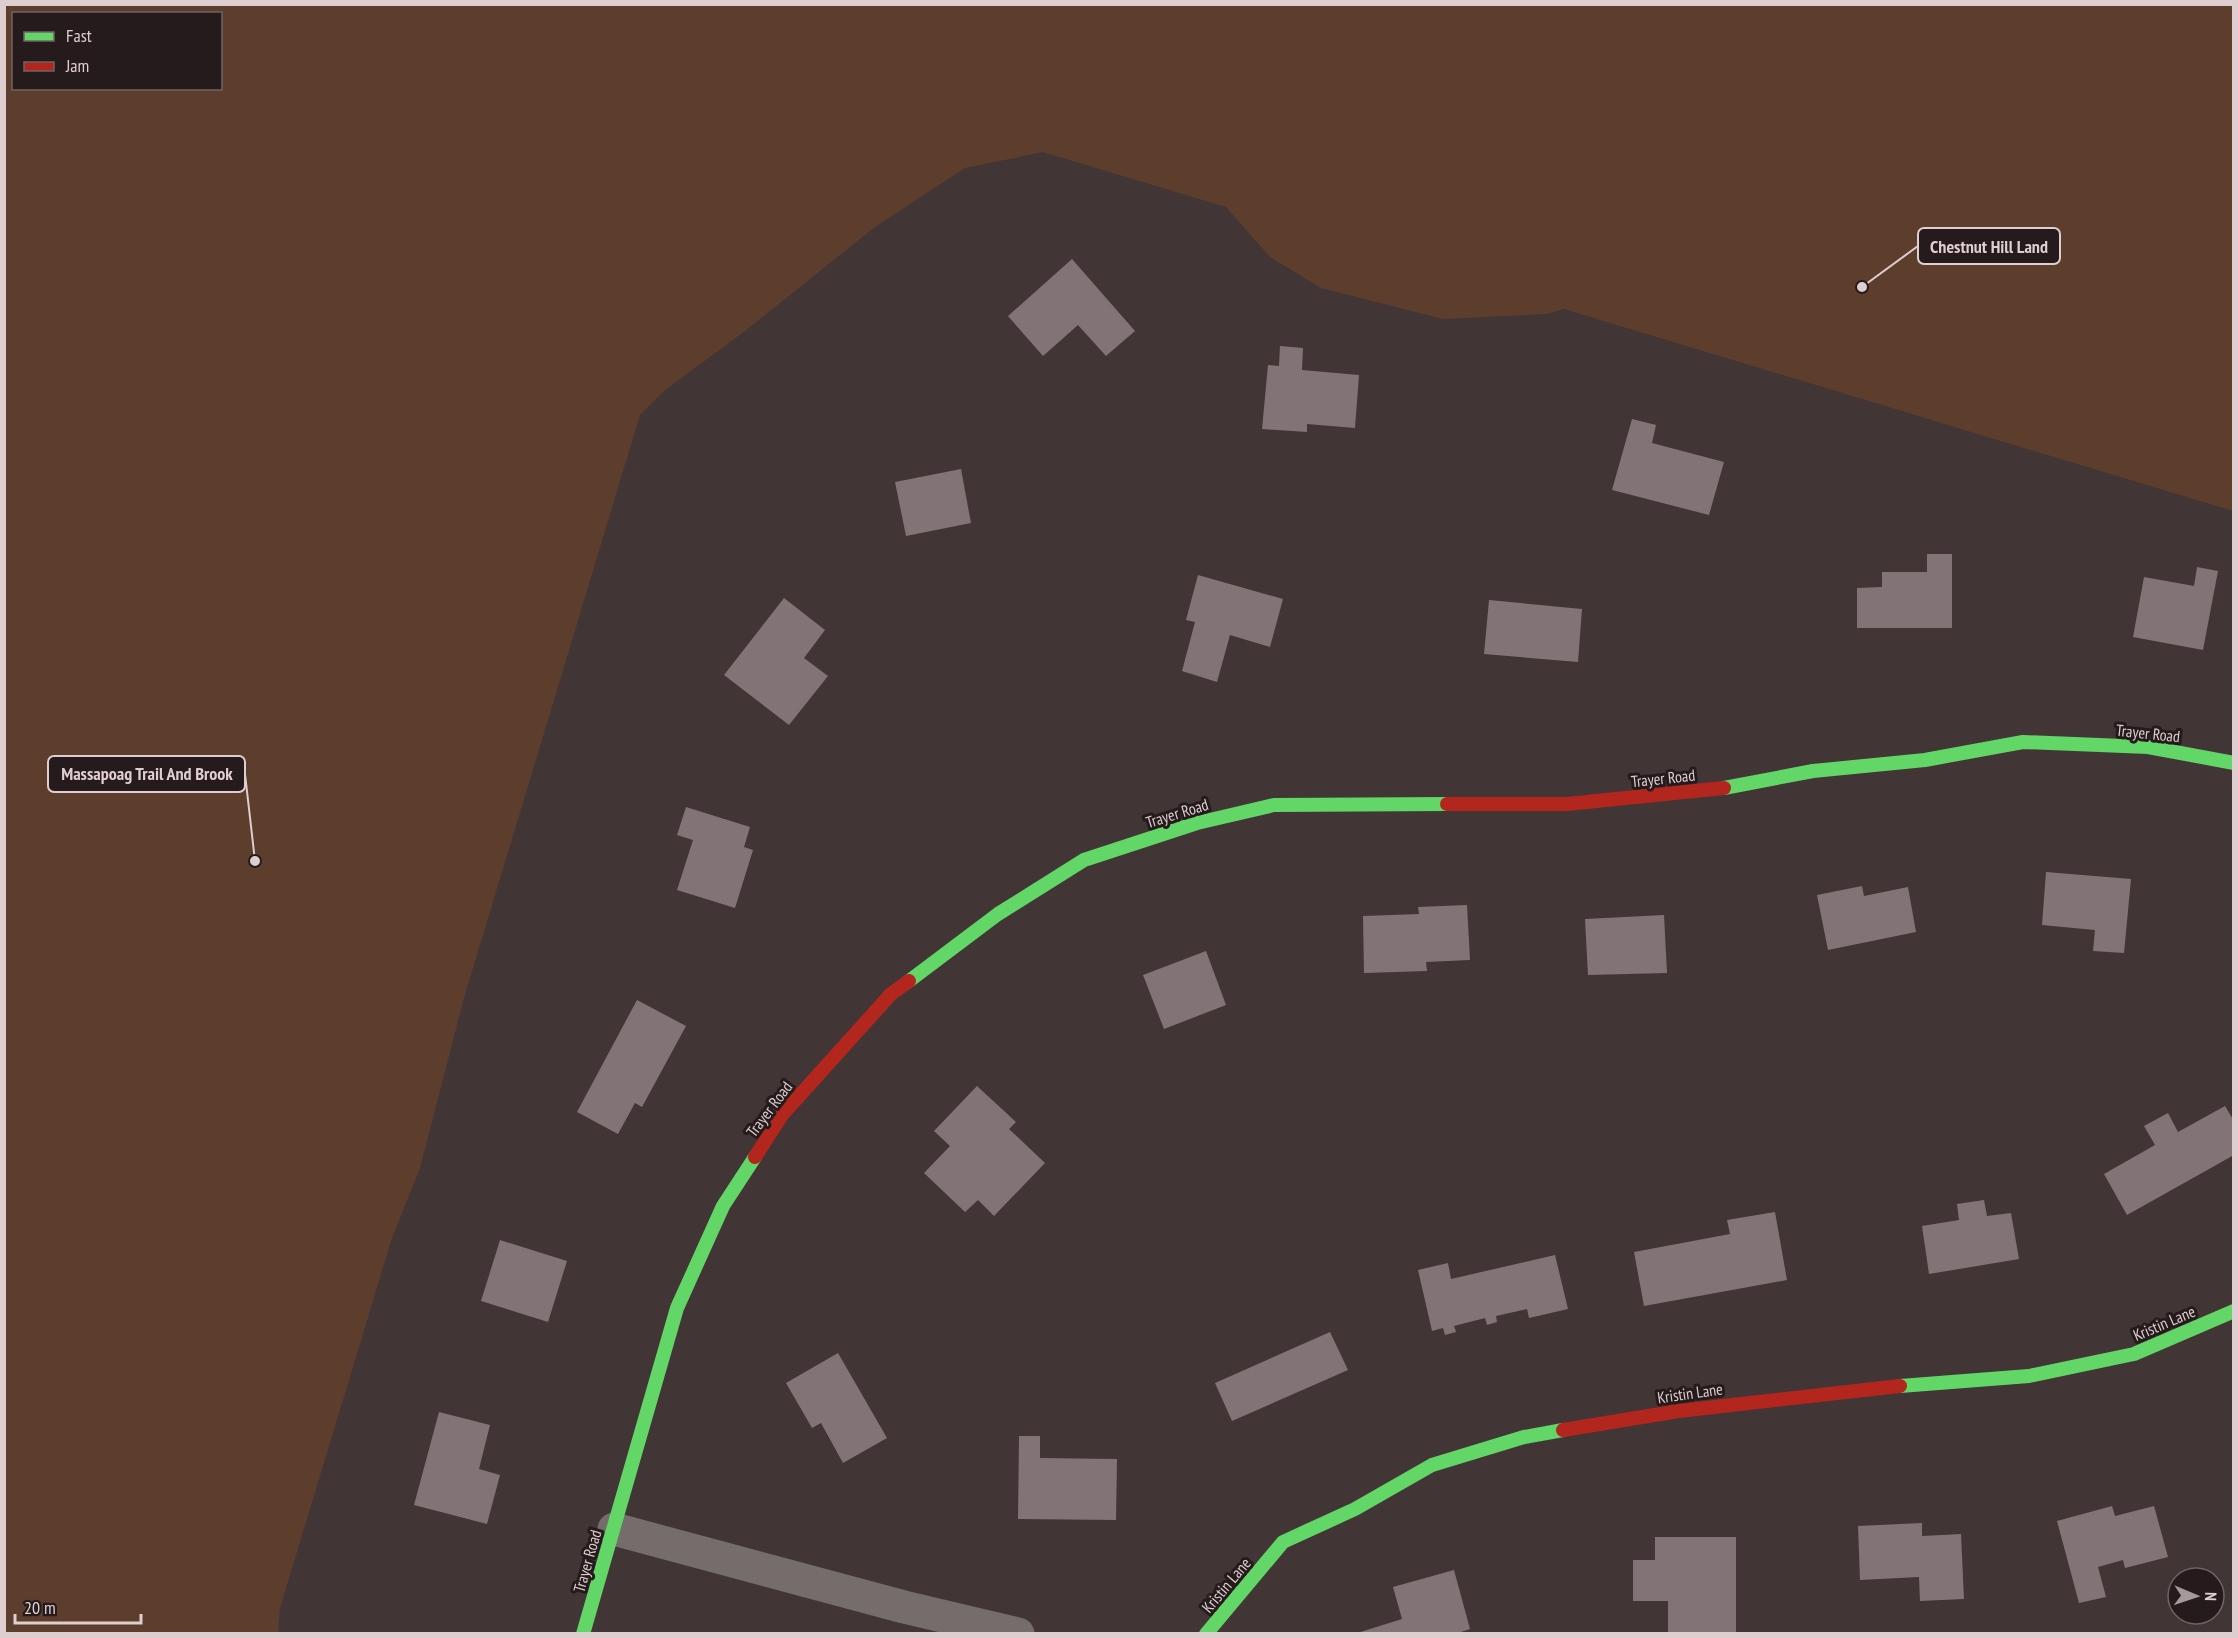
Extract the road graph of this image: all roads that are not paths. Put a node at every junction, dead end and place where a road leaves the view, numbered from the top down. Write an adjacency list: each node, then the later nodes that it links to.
1 (2234, 762): 3 (street, Trayer Road)
2 (2234, 1311): 6 (street, Kristin Lane)
3 (614, 1529): 4 (street, Trayer Road); 5 (street)
4 (583, 1634)
5 (1018, 1634)
6 (1206, 1634)

